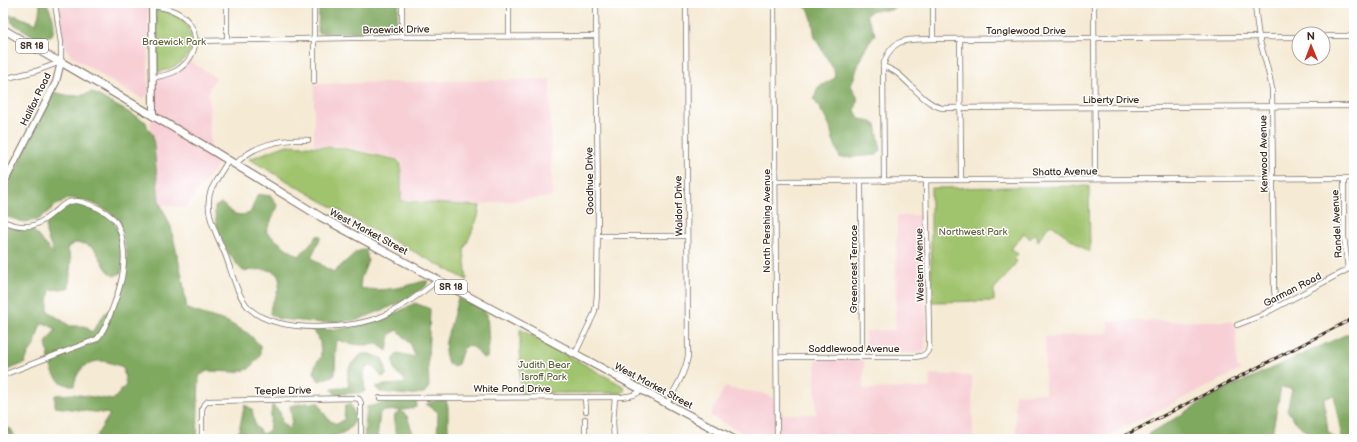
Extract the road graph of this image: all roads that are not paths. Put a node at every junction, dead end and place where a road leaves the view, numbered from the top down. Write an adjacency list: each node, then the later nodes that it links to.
1 (55, 3): 27 (street)
2 (227, 3): 24 (street)
3 (314, 3): 22 (street)
4 (402, 3): 18 (street)
5 (508, 3): 14 (street)
6 (596, 3): 15 (street, Goodhue Drive)
7 (686, 3): 52 (street, Waldorf Drive)
8 (774, 3): 46 (street, North Pershing Avenue)
9 (933, 3): 23 (street)
10 (1094, 3): 21 (street)
11 (1255, 3): 19 (street, Kenwood Avenue)
12 (152, 5): 26 (street); 30 (street)
13 (3, 28): 27 (main road, West Market Street / SR 18)
14 (509, 36): 15 (street, Braewick Drive); 18 (street, Braewick Drive)
15 (596, 36): 51 (street, Goodhue Drive)
16 (1331, 36): 17 (street)
17 (1354, 36)
18 (402, 37): 22 (street, Braewick Drive)
19 (1259, 37): 20 (street, Tanglewood Drive); 21 (street, Tanglewood Drive); 33 (street, Kenwood Avenue)
20 (1291, 37)
21 (1094, 38): 25 (street, Tanglewood Drive); 34 (street)
22 (314, 39): 24 (street, Braewick Drive); 31 (street)
23 (933, 39): 25 (street, Tanglewood Drive); 28 (street, Tanglewood Drive)
24 (227, 40): 26 (street, Braewick Drive)
25 (960, 40): 35 (street)
26 (196, 41): 30 (street)
27 (61, 62): 29 (street); 36 (main road, West Market Street / SR 18); 49 (street, Halifax Road)
28 (883, 66): 35 (street, Liberty Drive); 48 (street, Tanglewood Drive)
29 (3, 78)
30 (152, 78): 36 (street)
31 (314, 82)
32 (1354, 106): 33 (street, Liberty Drive)
33 (1272, 107): 34 (street, Liberty Drive); 40 (street, Kenwood Avenue)
34 (1095, 108): 35 (street, Liberty Drive); 43 (street)
35 (961, 109): 45 (street)
36 (153, 116): 38 (main road, West Market Street / SR 18)
37 (308, 140): 39 (street)
38 (228, 161): 39 (main road, West Market Street / SR 18); 55 (street)
39 (235, 166): 55 (main road, West Market Street / SR 18)
40 (1272, 178): 41 (street, Shatto Avenue); 43 (street, Shatto Avenue); 56 (street, Kenwood Avenue)
41 (1344, 178): 42 (street, Shatto Avenue); 54 (street, Randel Avenue)
42 (1354, 178)
43 (1095, 179): 45 (street, Shatto Avenue)
44 (926, 180): 45 (street, Shatto Avenue); 48 (street, Shatto Avenue); 58 (street, Western Avenue)
45 (961, 180)
46 (775, 181): 47 (street, Shatto Avenue); 60 (street, North Pershing Avenue)
47 (861, 181): 48 (street, Shatto Avenue); 61 (street, Greencrest Terrace)
48 (884, 181)
49 (3, 186)
50 (3, 221): 62 (street)
51 (598, 236): 52 (street); 59 (street, Goodhue Drive)
52 (687, 236): 67 (street, Waldorf Drive)
53 (1354, 266): 54 (street, Garman Road)
54 (1348, 268): 56 (street, Garman Road)
55 (438, 280): 59 (main road, West Market Street / SR 18)
56 (1276, 306): 57 (street, Garman Road)
57 (1237, 325)
58 (928, 350): 61 (street, Saddlewood Avenue)
59 (575, 354): 63 (main road, West Market Street / SR 18)
60 (776, 357): 61 (street, Saddlewood Avenue); 75 (street, North Pershing Avenue)
61 (862, 357)
62 (3, 375)
63 (643, 390): 65 (street, White Pond Drive); 67 (main road, West Market Street / SR 18)
64 (585, 397): 65 (street, White Pond Drive); 66 (street, White Pond Drive); 68 (street)
65 (615, 397): 73 (street)
66 (380, 398)
67 (667, 403): 74 (main road, West Market Street / SR 18)
68 (586, 411)
69 (585, 419): 72 (street)
70 (202, 439): 71 (street, Teeple Drive)
71 (361, 439)
72 (585, 439)
73 (618, 439)
74 (733, 439)
75 (777, 439)

